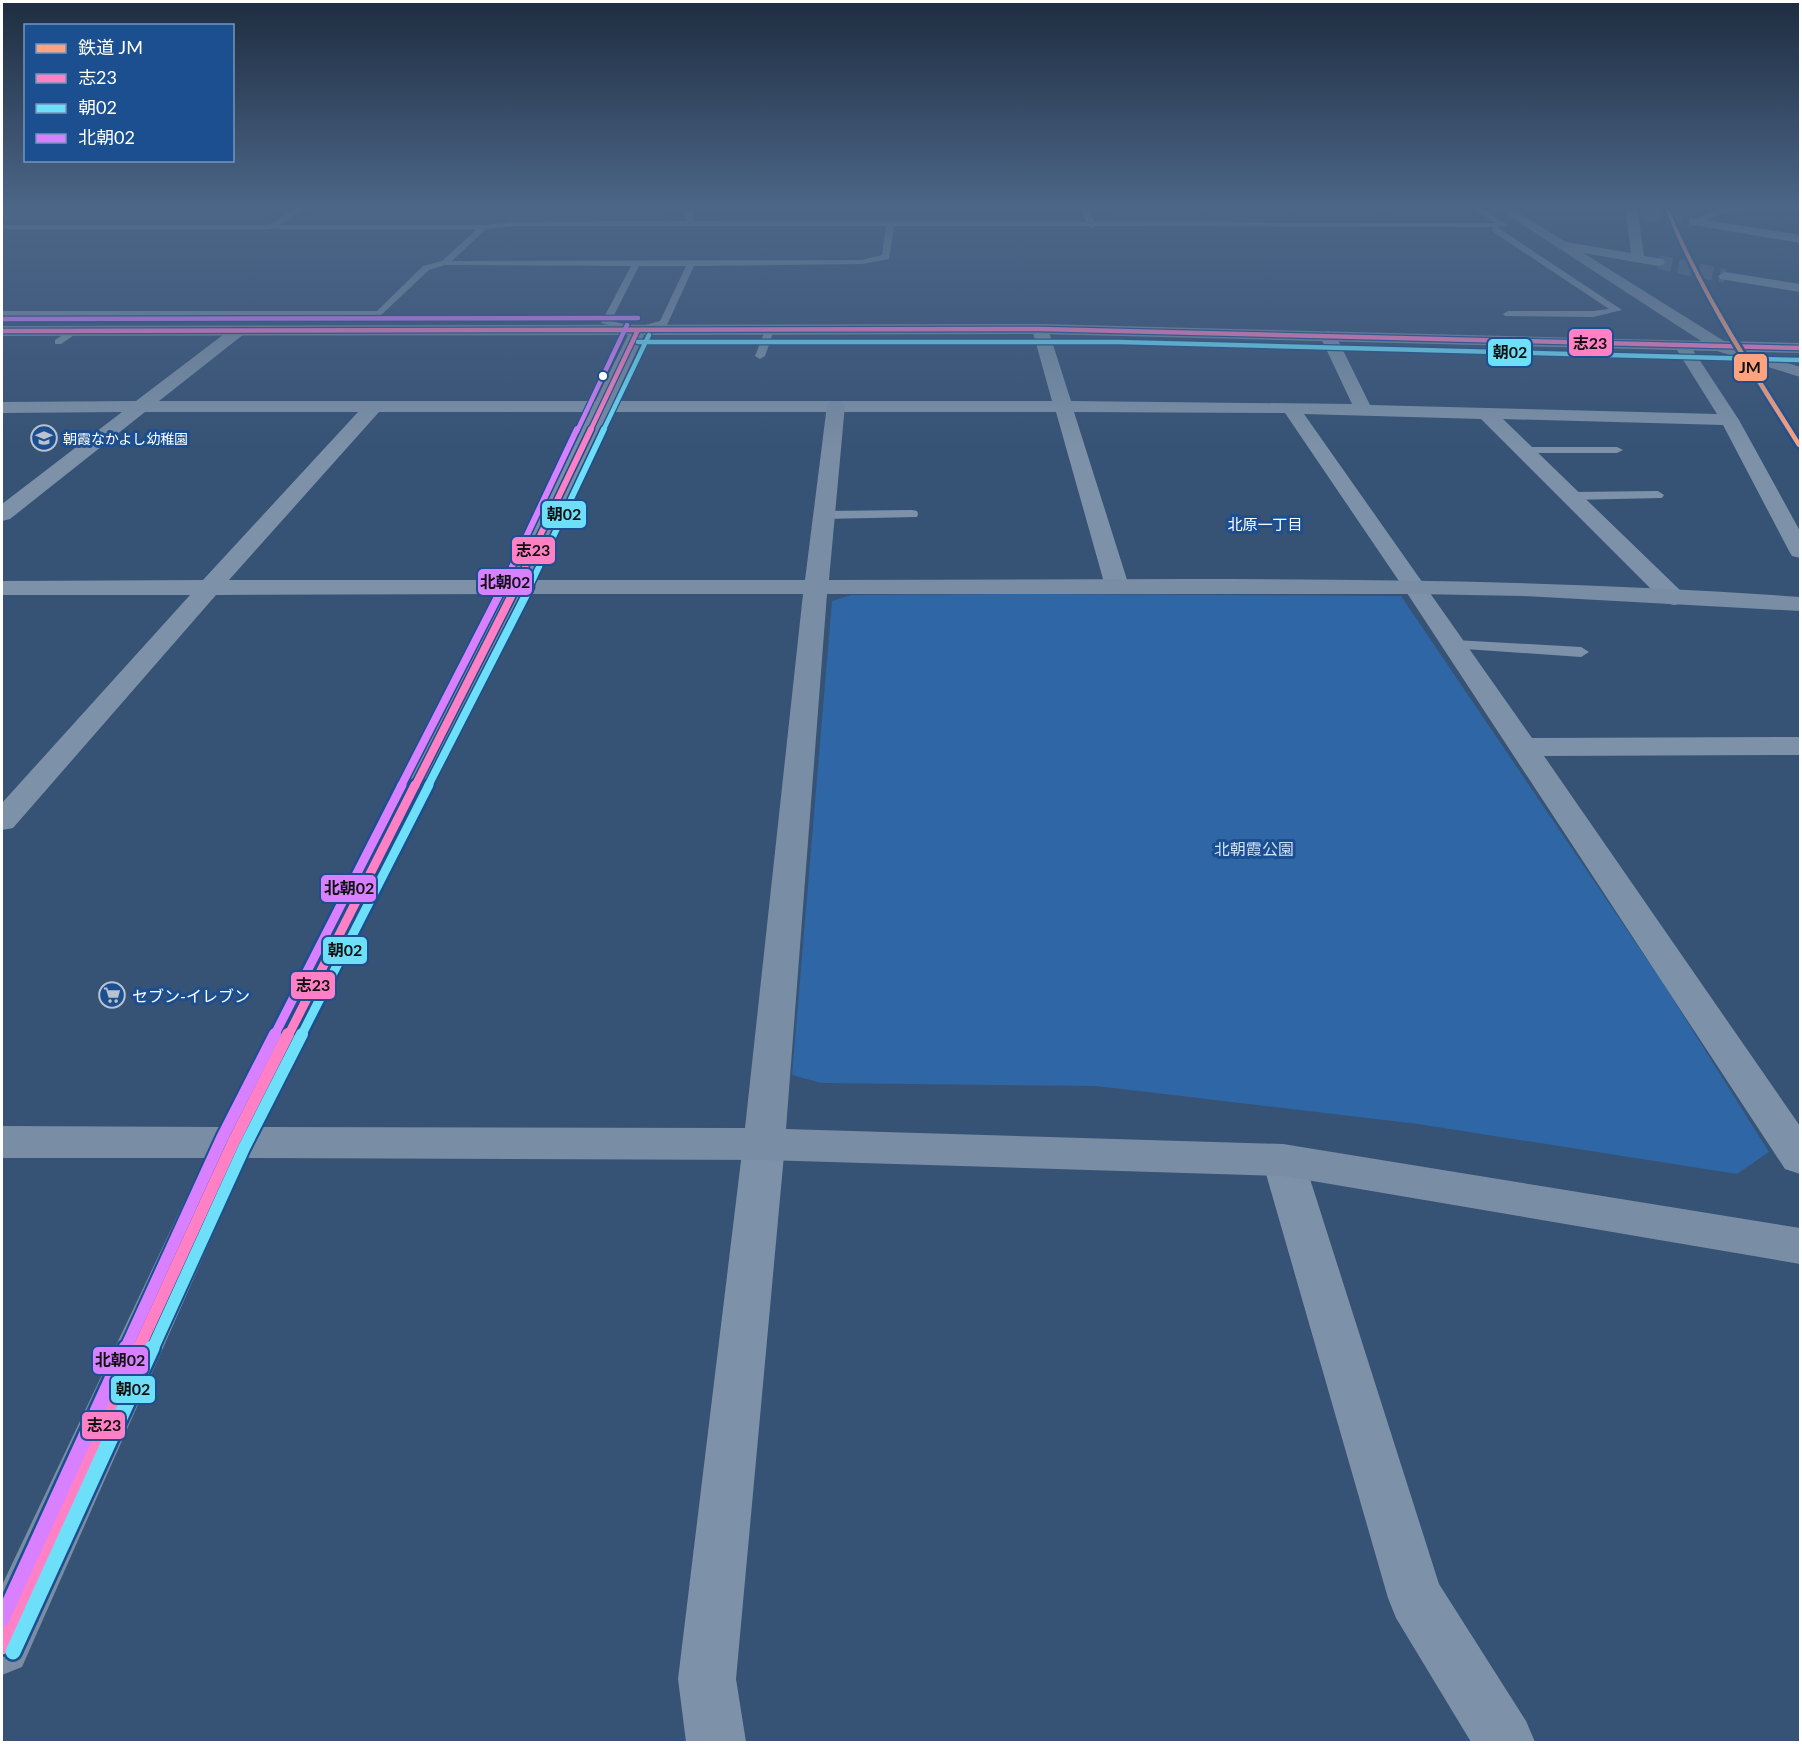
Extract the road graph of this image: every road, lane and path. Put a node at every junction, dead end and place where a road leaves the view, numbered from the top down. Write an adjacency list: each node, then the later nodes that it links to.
1 (406, 287): 6 (lane)
2 (624, 287): 9 (lane)
3 (680, 287): 9 (lane)
4 (1585, 287): 7 (lane)
5 (1628, 287): 17 (street)
6 (2, 314)
7 (1508, 314)
8 (1040, 329): 10 (street); 14 (street); 23 (street)
9 (638, 330): 10 (street); 13 (street); 22 (street)
10 (770, 330): 19 (lane)
11 (2, 331): 12 (street)
12 (75, 331): 13 (street); 15 (lane)
13 (238, 331): 25 (street)
14 (1328, 336): 16 (street); 28 (street)
15 (58, 342)
16 (1683, 347): 17 (street); 30 (street)
17 (1722, 347): 18 (street); 20 (street)
18 (1800, 348)
19 (760, 356)
20 (1800, 372)
21 (837, 405): 22 (street); 23 (street); 37 (street)
22 (604, 406): 26 (street); 42 (street)
23 (1065, 406): 27 (street); 40 (street)
24 (2, 407): 25 (street)
25 (142, 407): 26 (street); 35 (street)
26 (373, 407): 41 (street)
27 (1290, 408): 28 (street); 43 (street)
28 (1364, 409): 29 (street)
29 (1485, 412): 30 (street); 32 (street)
30 (1730, 420): 38 (street)
31 (1617, 450): 32 (lane)
32 (1524, 451): 34 (street)
33 (1658, 495): 34 (lane)
34 (1570, 496): 45 (street)
35 (2, 514)
36 (912, 514): 37 (lane)
37 (824, 515): 39 (street)
38 (1800, 551)
39 (816, 586): 40 (street); 42 (street); 54 (street)
40 (1117, 586): 43 (street)
41 (212, 587): 42 (street); 44 (street); 51 (street)
42 (516, 587): 53 (street)
43 (1415, 587): 45 (street); 47 (street)
44 (2, 588)
45 (1674, 598): 46 (street)
46 (1800, 604)
47 (1455, 645): 48 (lane); 50 (street)
48 (1581, 652)
49 (1800, 746): 50 (street)
50 (1523, 747): 55 (street)
51 (2, 820)
52 (2, 1142): 53 (street)
53 (233, 1143): 54 (street); 58 (street)
54 (764, 1144): 56 (street); 59 (street)
55 (1800, 1158)
56 (1283, 1160): 57 (street); 60 (street)
57 (1800, 1246)
58 (2, 1647)
59 (716, 1743)
60 (1504, 1743)

